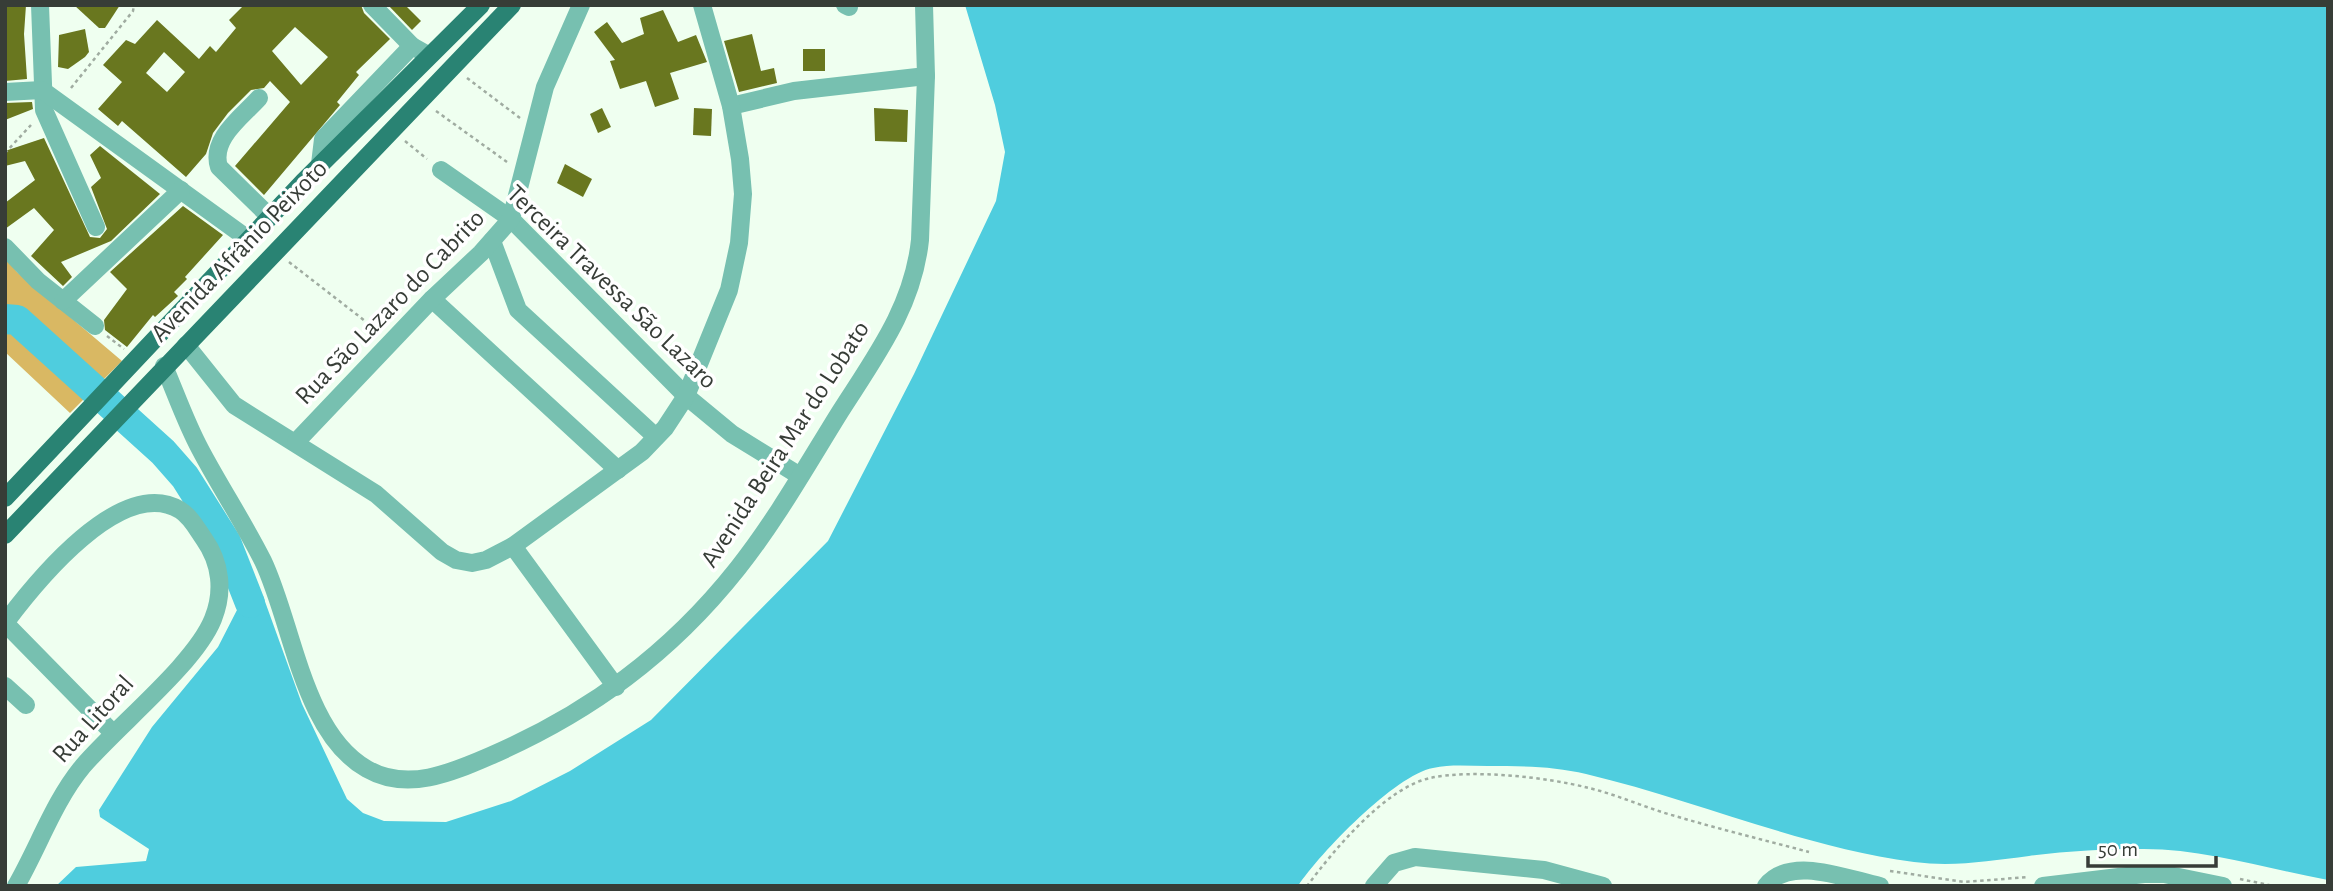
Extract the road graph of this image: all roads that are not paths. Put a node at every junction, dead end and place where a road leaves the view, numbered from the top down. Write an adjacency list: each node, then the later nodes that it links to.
1 (40, 5): 11 (street)
2 (372, 5): 8 (street)
3 (481, 5): 9 (main road, Avenida Afrânio Peixoto)
4 (512, 5): 28 (main road, Avenida Afrânio Peixoto)
5 (581, 5): 20 (street, Rua São Lazaro do Cabrito)
6 (702, 5): 15 (street)
7 (924, 5): 10 (street, Avenida Beira Mar do Lobato)
8 (412, 46): 9 (street); 16 (street)
9 (428, 55): 16 (main road, Avenida Afrânio Peixoto)
10 (926, 76): 15 (street); 34 (street, Avenida Beira Mar do Lobato)
11 (42, 90): 12 (street); 14 (street)
12 (5, 92)
13 (259, 98): 19 (street)
14 (52, 106): 18 (street); 21 (street)
15 (731, 106): 30 (street)
16 (320, 164): 19 (main road, Avenida Afrânio Peixoto)
17 (441, 170): 20 (street, Terceira Travessa São Lazaro)
18 (181, 190): 22 (street); 26 (street)
19 (269, 216): 22 (main road, Avenida Afrânio Peixoto)
20 (511, 219): 23 (street, Rua São Lazaro do Cabrito); 30 (street, Terceira Travessa São Lazaro)
21 (96, 227)
22 (248, 239): 35 (main road, Avenida Afrânio Peixoto)
23 (492, 241): 25 (street, Rua São Lazaro do Cabrito); 31 (street)
24 (5, 247): 26 (street)
25 (432, 299): 32 (street, Rua São Lazaro do Cabrito); 33 (street)
26 (63, 301): 27 (street)
27 (95, 326)
28 (186, 345): 29 (main road, Avenida Afrânio Peixoto); 32 (street)
29 (158, 373): 36 (main road, Avenida Afrânio Peixoto); 40 (street, Avenida Beira Mar do Lobato)
30 (686, 396): 31 (street); 34 (street, Terceira Travessa São Lazaro)
31 (656, 437): 33 (street)
32 (296, 442): 37 (street)
33 (618, 470): 37 (street)
34 (800, 476): 40 (street, Avenida Beira Mar do Lobato)
35 (5, 498)
36 (5, 535)
37 (513, 546): 40 (street)
38 (5, 623): 42 (street); 42 (street, Rua Litoral)
39 (5, 686): 41 (street)
40 (616, 687)
41 (26, 705)
42 (113, 733): 47 (street, Rua Litoral)
43 (1542, 878): 48 (street); 49 (street)
44 (1884, 878): 50 (street)
45 (2042, 881): 46 (street)
46 (2230, 882)
47 (16, 886)
48 (1374, 886)
49 (1604, 886)
50 (1766, 886)

